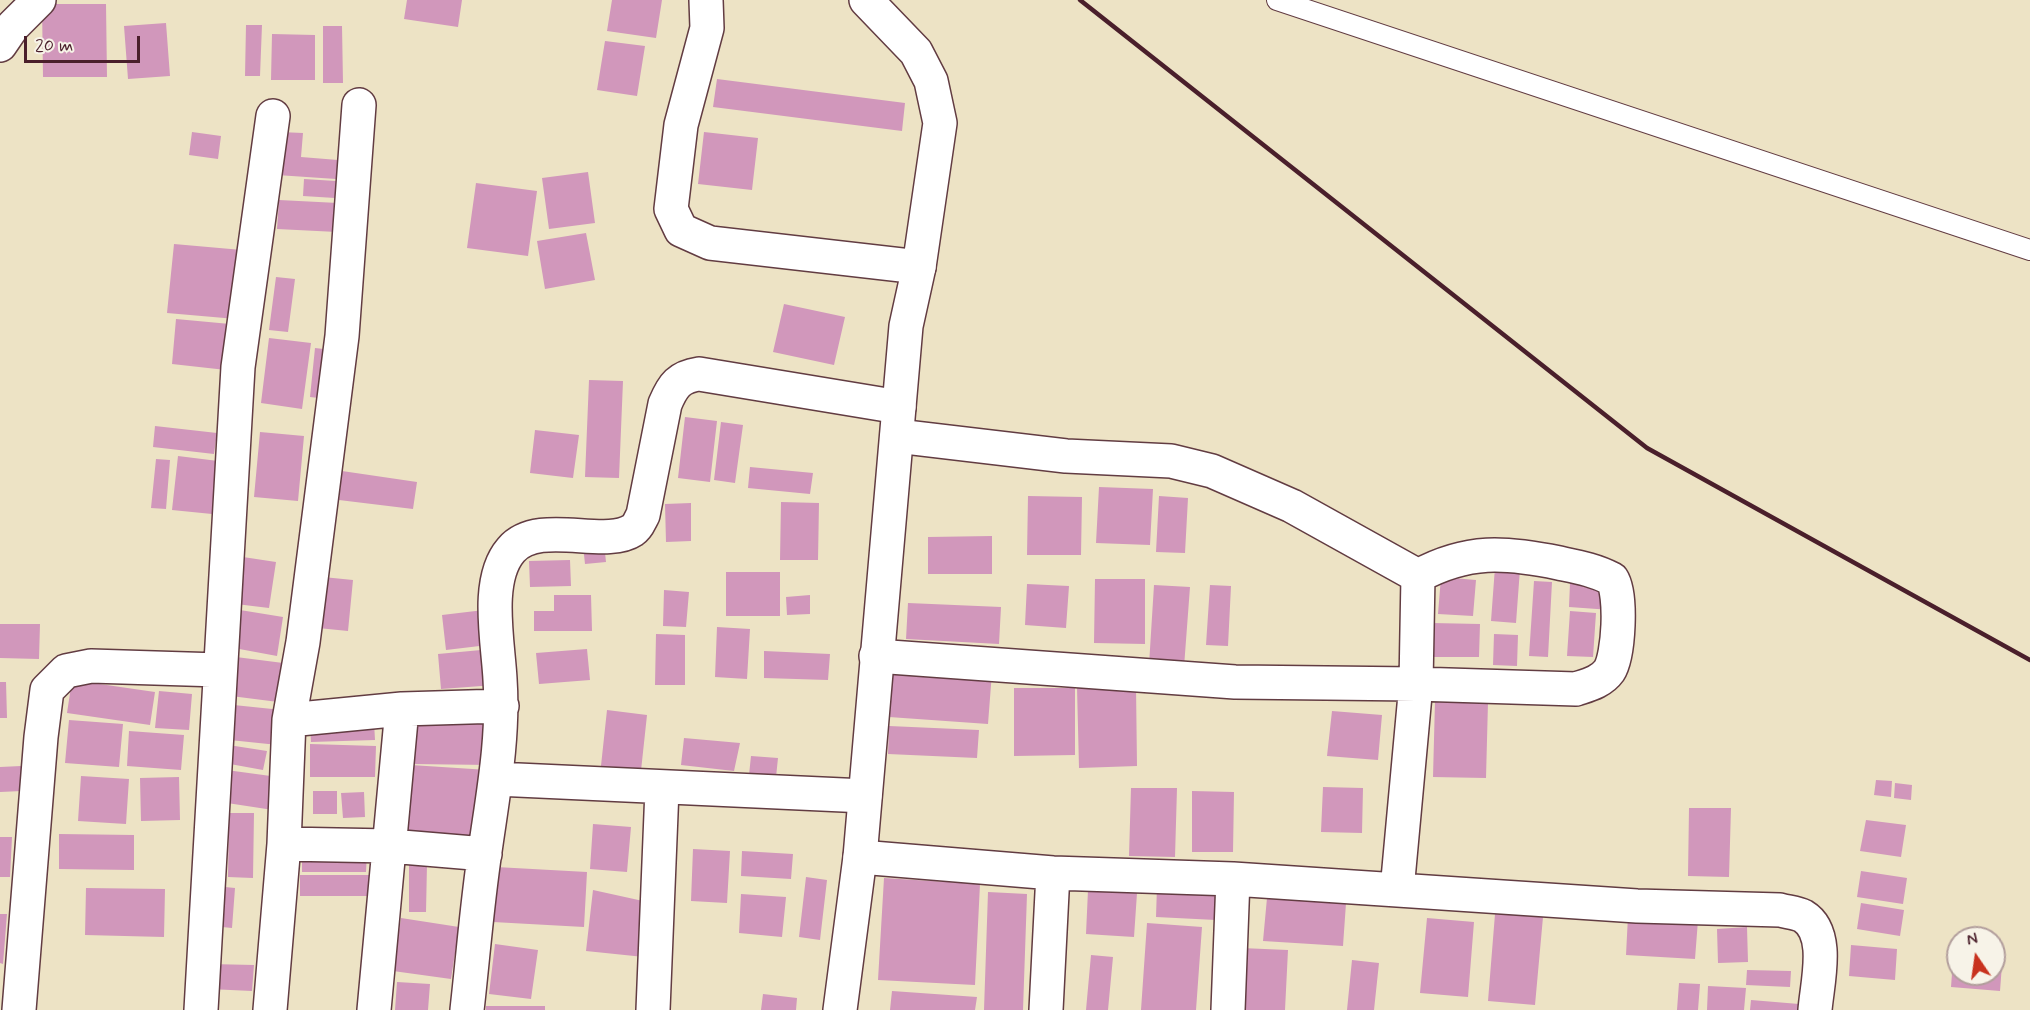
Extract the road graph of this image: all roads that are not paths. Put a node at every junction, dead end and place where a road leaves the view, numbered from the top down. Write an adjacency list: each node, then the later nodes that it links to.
1 (39, 0): 5 (street)
2 (866, 0): 9 (street)
3 (1277, 0): 8 (lane)
4 (717, 2): 9 (street)
5 (0, 45)
6 (359, 105): 17 (street)
7 (273, 116): 13 (street)
8 (2030, 250)
9 (919, 267): 10 (street)
10 (898, 421): 11 (street); 12 (street); 15 (street)
11 (1418, 576): 14 (street); 14 (street)
12 (876, 656): 14 (street); 20 (street)
13 (219, 670): 28 (street); 29 (street)
14 (1416, 684): 27 (street)
15 (502, 706): 16 (street); 18 (street)
16 (402, 710): 17 (street); 22 (street)
17 (289, 720): 21 (street)
18 (496, 779): 19 (street); 23 (street)
19 (662, 789): 20 (street); 33 (street)
20 (865, 796): 24 (street)
21 (284, 844): 22 (street); 30 (street)
22 (390, 846): 23 (street); 31 (street)
23 (485, 854): 32 (street)
24 (860, 857): 25 (street); 34 (street)
25 (1053, 873): 26 (street); 35 (street)
26 (1233, 879): 27 (street); 36 (street)
27 (1397, 890): 37 (street)
28 (19, 1010)
29 (201, 1010)
30 (270, 1010)
31 (374, 1010)
32 (467, 1010)
33 (653, 1010)
34 (840, 1010)
35 (1046, 1010)
36 (1228, 1010)
37 (1815, 1010)

